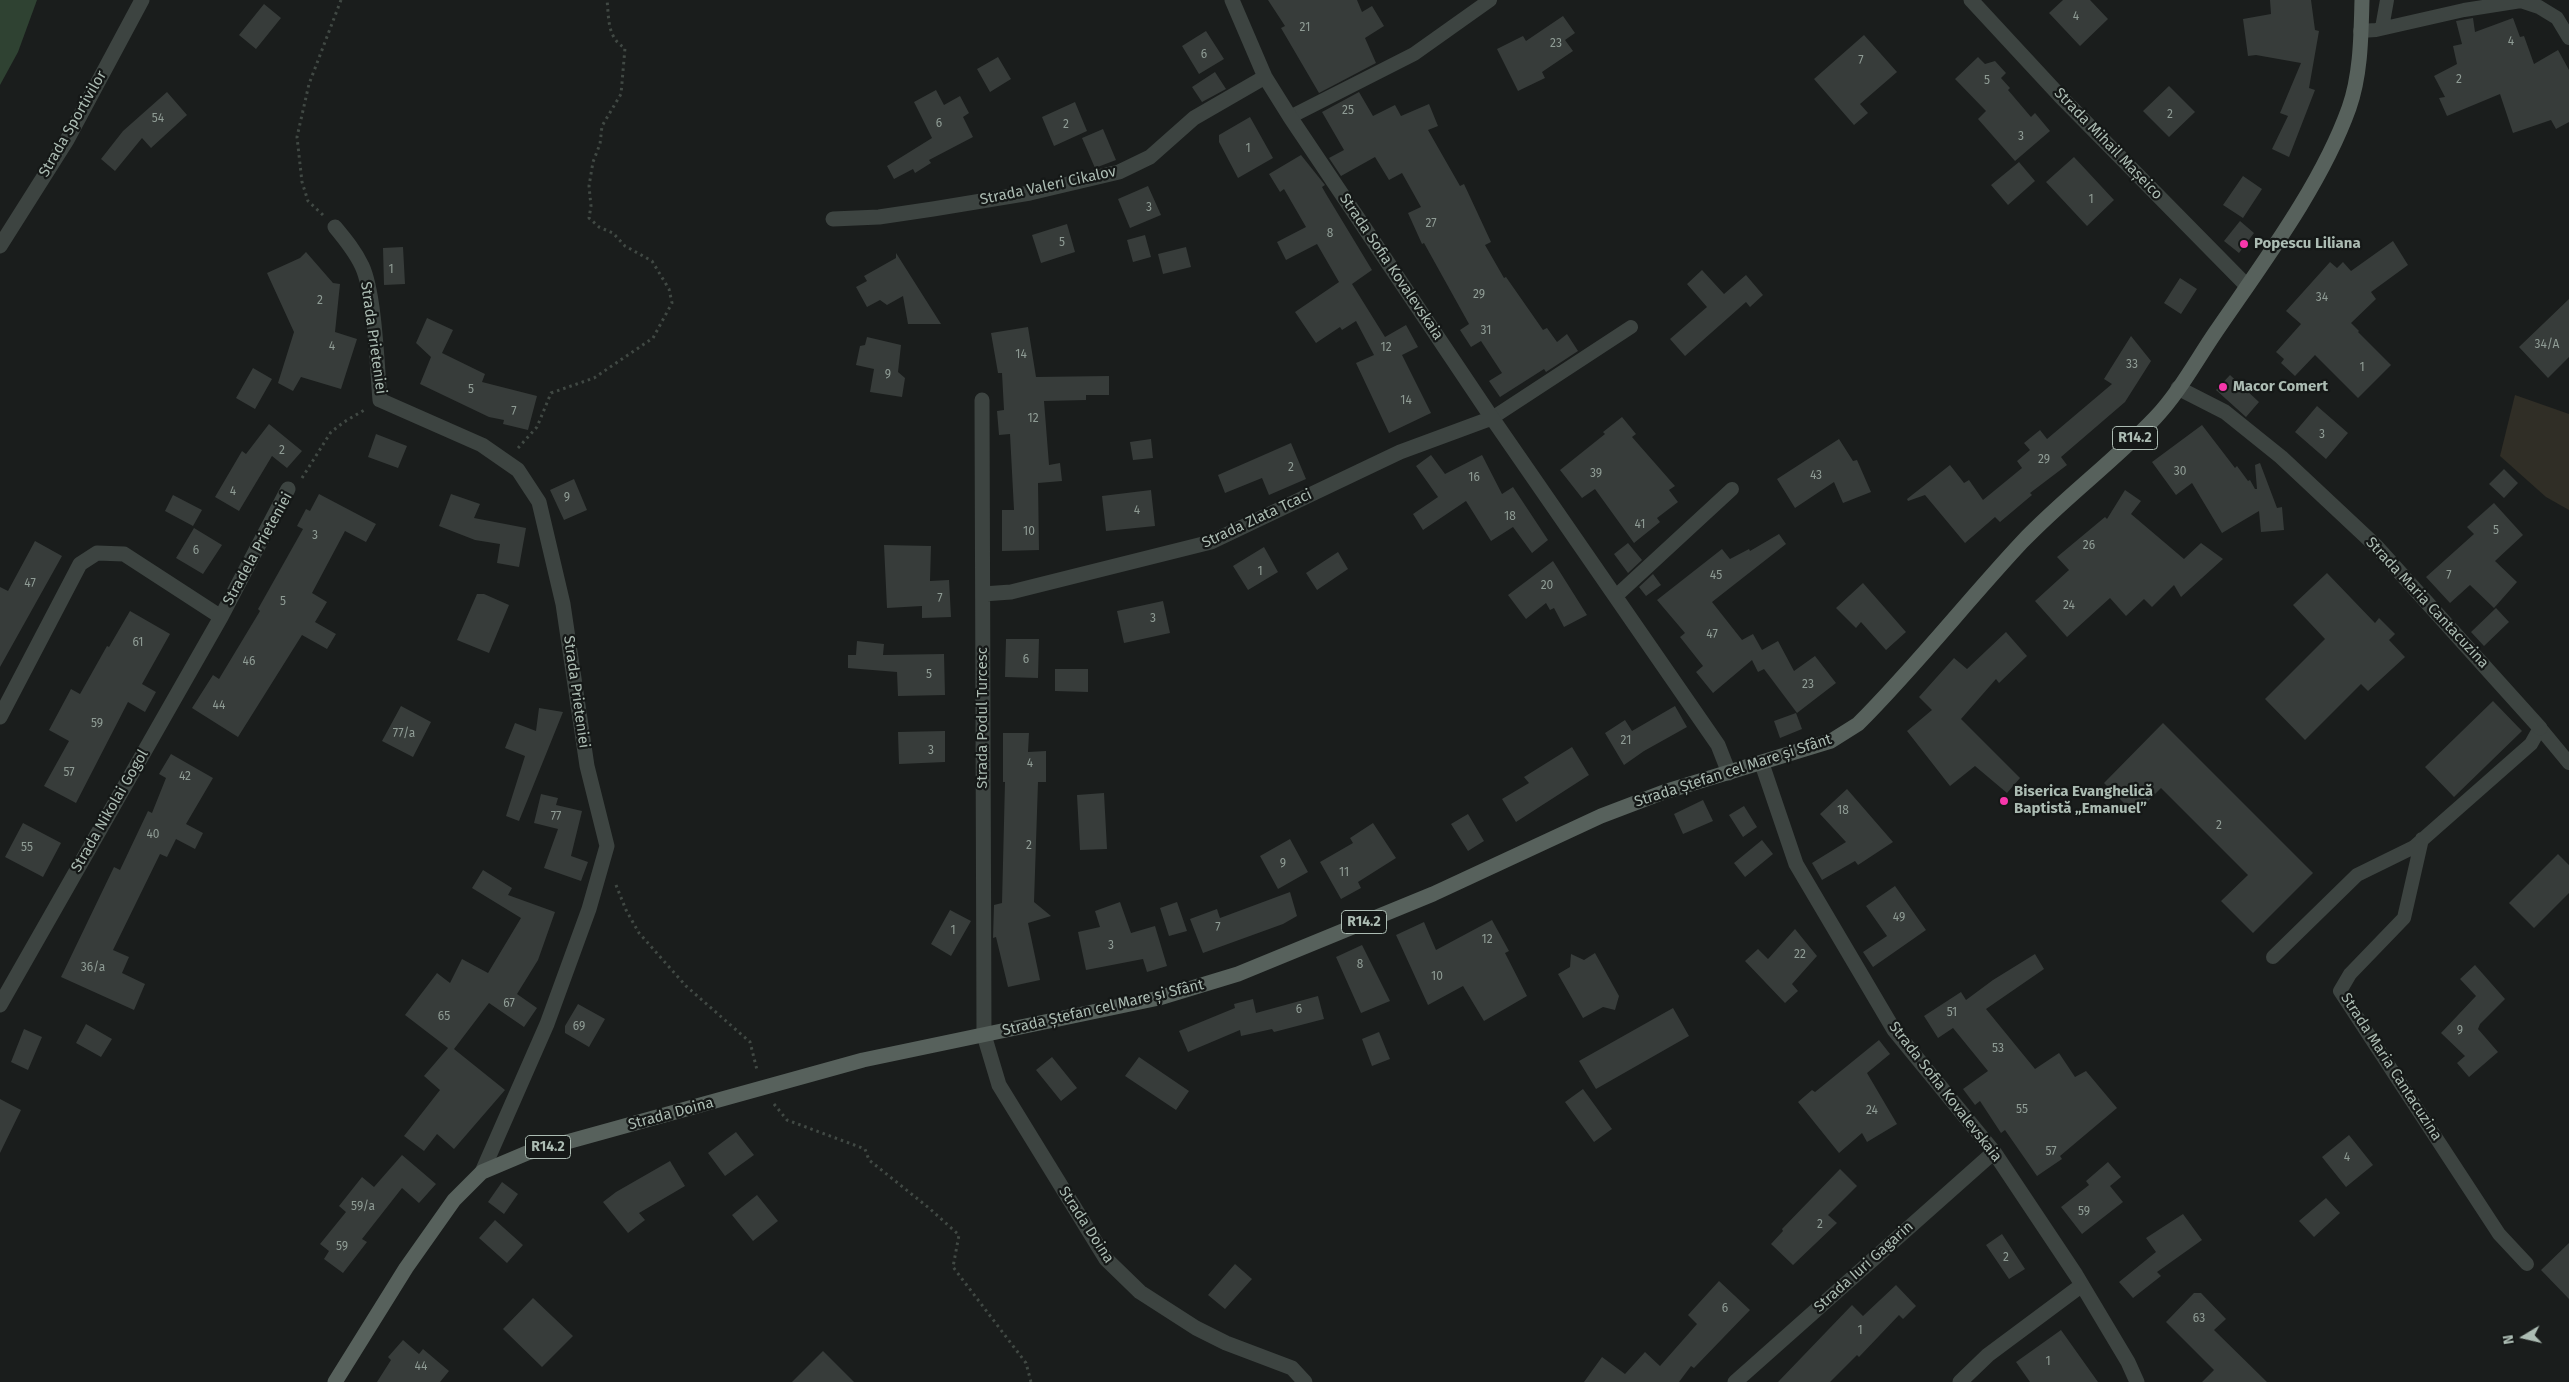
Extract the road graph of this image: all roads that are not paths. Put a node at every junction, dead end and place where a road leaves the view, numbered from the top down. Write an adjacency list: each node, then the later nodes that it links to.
1 (142, 0): 14 (street, Strada Sportivilor)
2 (1232, 0): 10 (street, Strada Sofia Kovalevskaia)
3 (1490, 0): 11 (lane)
4 (1971, 0): 15 (street, Strada Mihail Mașeico)
5 (2362, 0): 8 (main road, Strada Ștefan cel Mare și Sfânt / R14.2)
6 (2387, 0): 7 (lane)
7 (2382, 28): 8 (lane); 9 (lane)
8 (2360, 31): 15 (main road, Strada Ștefan cel Mare și Sfânt / R14.2)
9 (2569, 38)
10 (1265, 76): 11 (street, Strada Sofia Kovalevskaia); 12 (street, Strada Valeri Cikalov)
11 (1290, 117): 19 (street, Strada Sofia Kovalevskaia)
12 (833, 218)
13 (335, 227): 31 (street, Strada Prieteniei)
14 (0, 246)
15 (2247, 286): 17 (main road, Strada Ștefan cel Mare și Sfânt / R14.2)
16 (1631, 327): 19 (lane)
17 (2178, 388): 26 (street, Strada Maria Cantacuzina); 28 (main road, Strada Ștefan cel Mare și Sfânt / R14.2)
18 (982, 400): 22 (street, Strada Podul Turcesc)
19 (1492, 418): 22 (street, Strada Zlata Tcaci); 23 (street, Strada Sofia Kovalevskaia)
20 (288, 489): 24 (street, Stradela Prieteniei)
21 (1732, 490): 23 (lane)
22 (983, 594): 34 (street, Strada Podul Turcesc)
23 (1616, 596): 29 (street, Strada Sofia Kovalevskaia)
24 (221, 617): 25 (street); 33 (street, Strada Nikolai Gogol)
25 (0, 717)
26 (2540, 728): 27 (lane); 30 (lane)
27 (2569, 763)
28 (1762, 764): 29 (main road, Strada Ștefan cel Mare și Sfânt / R14.2); 36 (street, Strada Sofia Kovalevskaia)
29 (1729, 773): 34 (main road, Strada Ștefan cel Mare și Sfânt / R14.2)
30 (2422, 839): 32 (lane); 38 (lane, Strada Maria Cantacuzina)
31 (607, 846): 37 (street, Strada Doina)
32 (2273, 957)
33 (0, 1005)
34 (984, 1036): 35 (main road, Strada Ștefan cel Mare și Sfânt / R14.2); 41 (street, Strada Doina)
35 (863, 1060): 37 (main road, Strada Doina / R14.2)
36 (1994, 1152): 39 (street, Strada Sofia Kovalevskaia); 42 (street, Strada Iuri Gagarin)
37 (482, 1172): 40 (main road, Strada Doina / R14.2)
38 (2526, 1264)
39 (2082, 1285): 43 (street); 44 (street, Strada Sofia Kovalevskaia)
40 (335, 1382)
41 (1305, 1382)
42 (1735, 1382)
43 (1960, 1382)
44 (2137, 1382)

